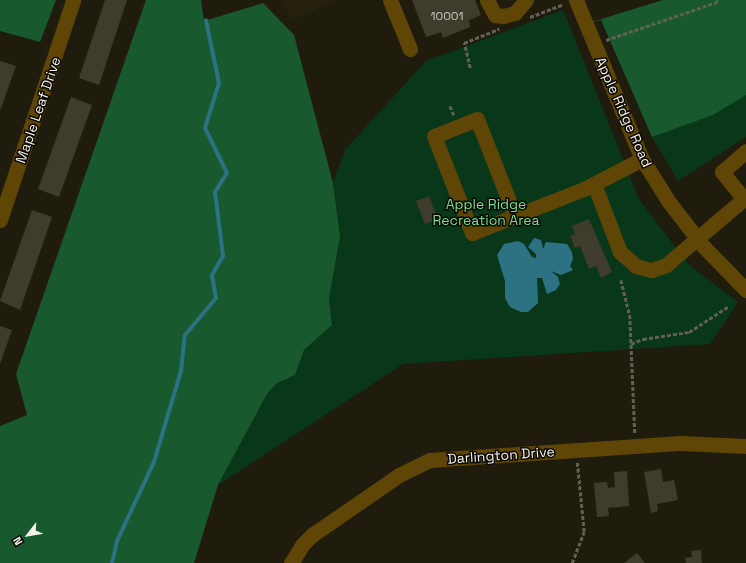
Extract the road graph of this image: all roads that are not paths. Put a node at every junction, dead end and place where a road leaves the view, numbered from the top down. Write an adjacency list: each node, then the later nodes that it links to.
1 (73, 0): 12 (street, Maple Leaf Drive)
2 (390, 0): 6 (street)
3 (487, 0): 4 (street)
4 (526, 0)
5 (576, 0): 8 (street, Apple Ridge Road)
6 (410, 49)
7 (746, 151): 10 (street)
8 (642, 159): 9 (street); 13 (street, Apple Ridge Road)
9 (594, 184): 11 (street); 13 (street)
10 (745, 198): 13 (street)
11 (515, 216): 11 (street)
12 (0, 220)
13 (697, 238): 14 (street, Apple Ridge Road)
14 (746, 290)
15 (746, 446): 16 (street, Darlington Drive)
16 (292, 563)

